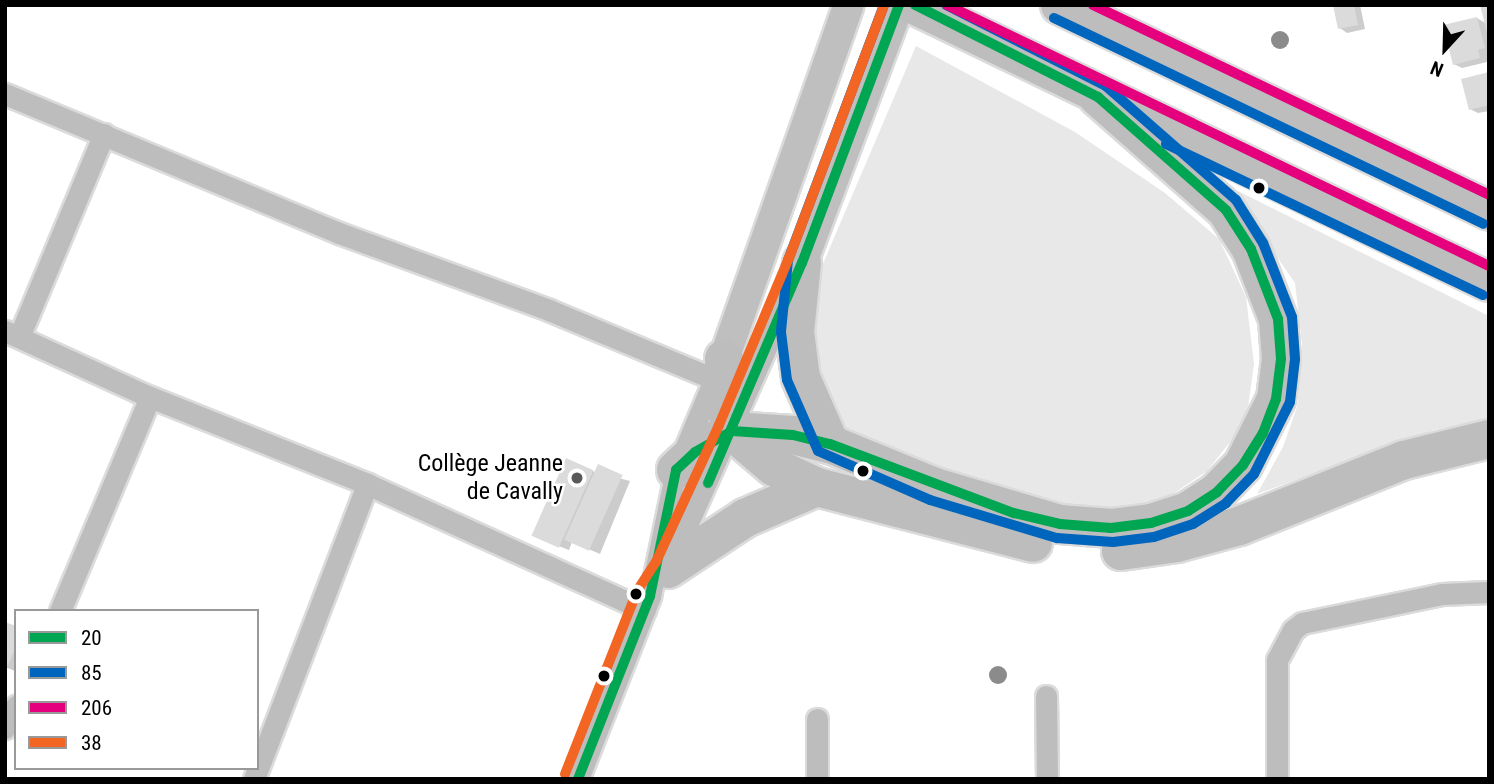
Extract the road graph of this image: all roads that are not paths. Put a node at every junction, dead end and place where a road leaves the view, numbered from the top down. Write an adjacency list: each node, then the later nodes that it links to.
1 (849, 5): 12 (main road)
2 (899, 5): 9 (main road)
3 (914, 5): 6 (highway)
4 (1060, 5): 8 (highway)
5 (5, 94): 7 (street)
6 (1098, 97): 10 (highway); 16 (highway)
7 (104, 134): 11 (street); 12 (street)
8 (1489, 211)
9 (802, 263): 14 (street); 16 (highway)
10 (1489, 282)
11 (12, 334): 13 (street)
12 (719, 369): 14 (highway); 17 (street)
13 (150, 397): 18 (street); 22 (street)
14 (732, 431): 16 (highway); 17 (highway); 19 (highway); 20 (street)
15 (1489, 439): 19 (highway)
16 (830, 444)
17 (676, 470): 20 (street)
18 (367, 484): 20 (street); 27 (street)
19 (817, 487): 20 (highway)
20 (654, 592): 28 (street)
21 (1489, 592): 31 (street)
22 (61, 609)
23 (1046, 696): 30 (street)
24 (14, 710): 26 (street)
25 (817, 719): 29 (street)
26 (5, 728)
27 (259, 766)
28 (578, 779)
29 (817, 779)
30 (1047, 779)
31 (1277, 779)

